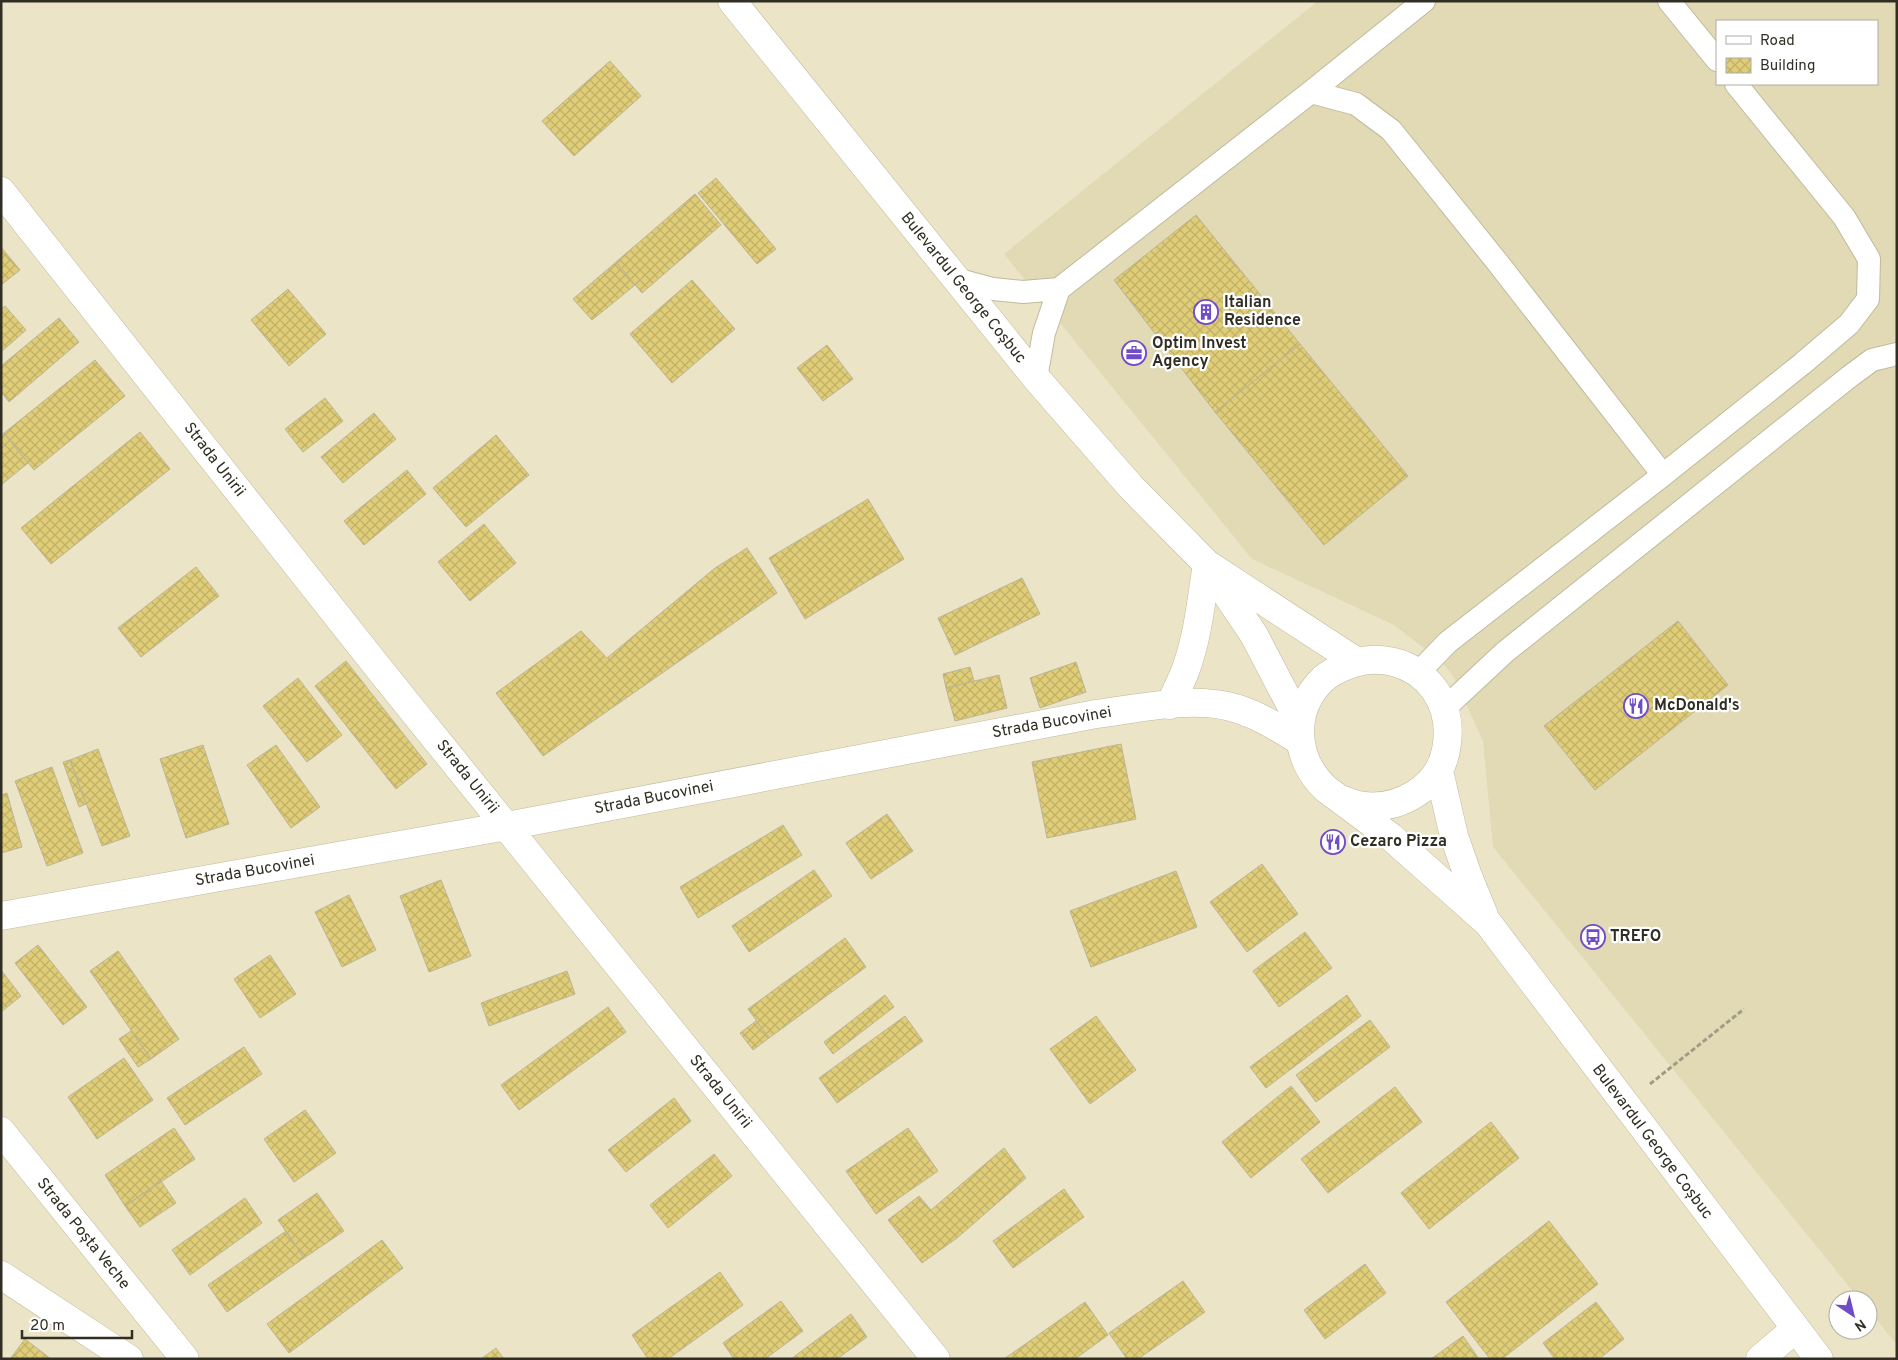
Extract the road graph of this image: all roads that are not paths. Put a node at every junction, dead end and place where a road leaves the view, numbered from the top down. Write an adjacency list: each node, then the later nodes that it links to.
1 (732, 1): 8 (street, Bulevardul George Coșbuc)
2 (1424, 1): 6 (lane)
3 (1669, 1): 4 (lane)
4 (1716, 59)
5 (1737, 85): 12 (lane)
6 (1311, 92): 9 (lane); 12 (lane)
7 (1, 191): 21 (street, Strada Unirii)
8 (956, 279): 9 (lane); 11 (street, Bulevardul George Coșbuc)
9 (1058, 289): 11 (lane)
10 (1897, 354): 17 (lane)
11 (1036, 378): 13 (street, Bulevardul George Coșbuc)
12 (1663, 475): 15 (lane)
13 (1207, 564): 14 (street, Bulevardul George Coșbuc); 16 (street); 18 (street, Bulevardul George Coșbuc)
14 (1357, 662): 15 (street, Bulevardul George Coșbuc); 18 (street, Bulevardul George Coșbuc)
15 (1418, 674): 17 (street, Bulevardul George Coșbuc)
16 (1170, 705): 18 (street, Strada Bucovinei); 21 (street, Strada Bucovinei)
17 (1445, 708): 19 (street, Bulevardul George Coșbuc)
18 (1300, 732): 20 (street, Bulevardul George Coșbuc)
19 (1439, 770): 20 (street, Bulevardul George Coșbuc); 23 (street, Bulevardul George Coșbuc)
20 (1338, 798): 23 (street, Bulevardul George Coșbuc)
21 (507, 826): 22 (street, Strada Bucovinei); 29 (street, Strada Unirii)
22 (1, 916)
23 (1488, 923): 26 (street, Bulevardul George Coșbuc)
24 (1, 1131): 28 (street, Strada Poșta Veche)
25 (1, 1275): 27 (street)
26 (1795, 1330): 30 (street); 31 (street, Bulevardul George Coșbuc)
27 (128, 1359)
28 (185, 1359)
29 (936, 1359)
30 (1760, 1359)
31 (1819, 1359)

